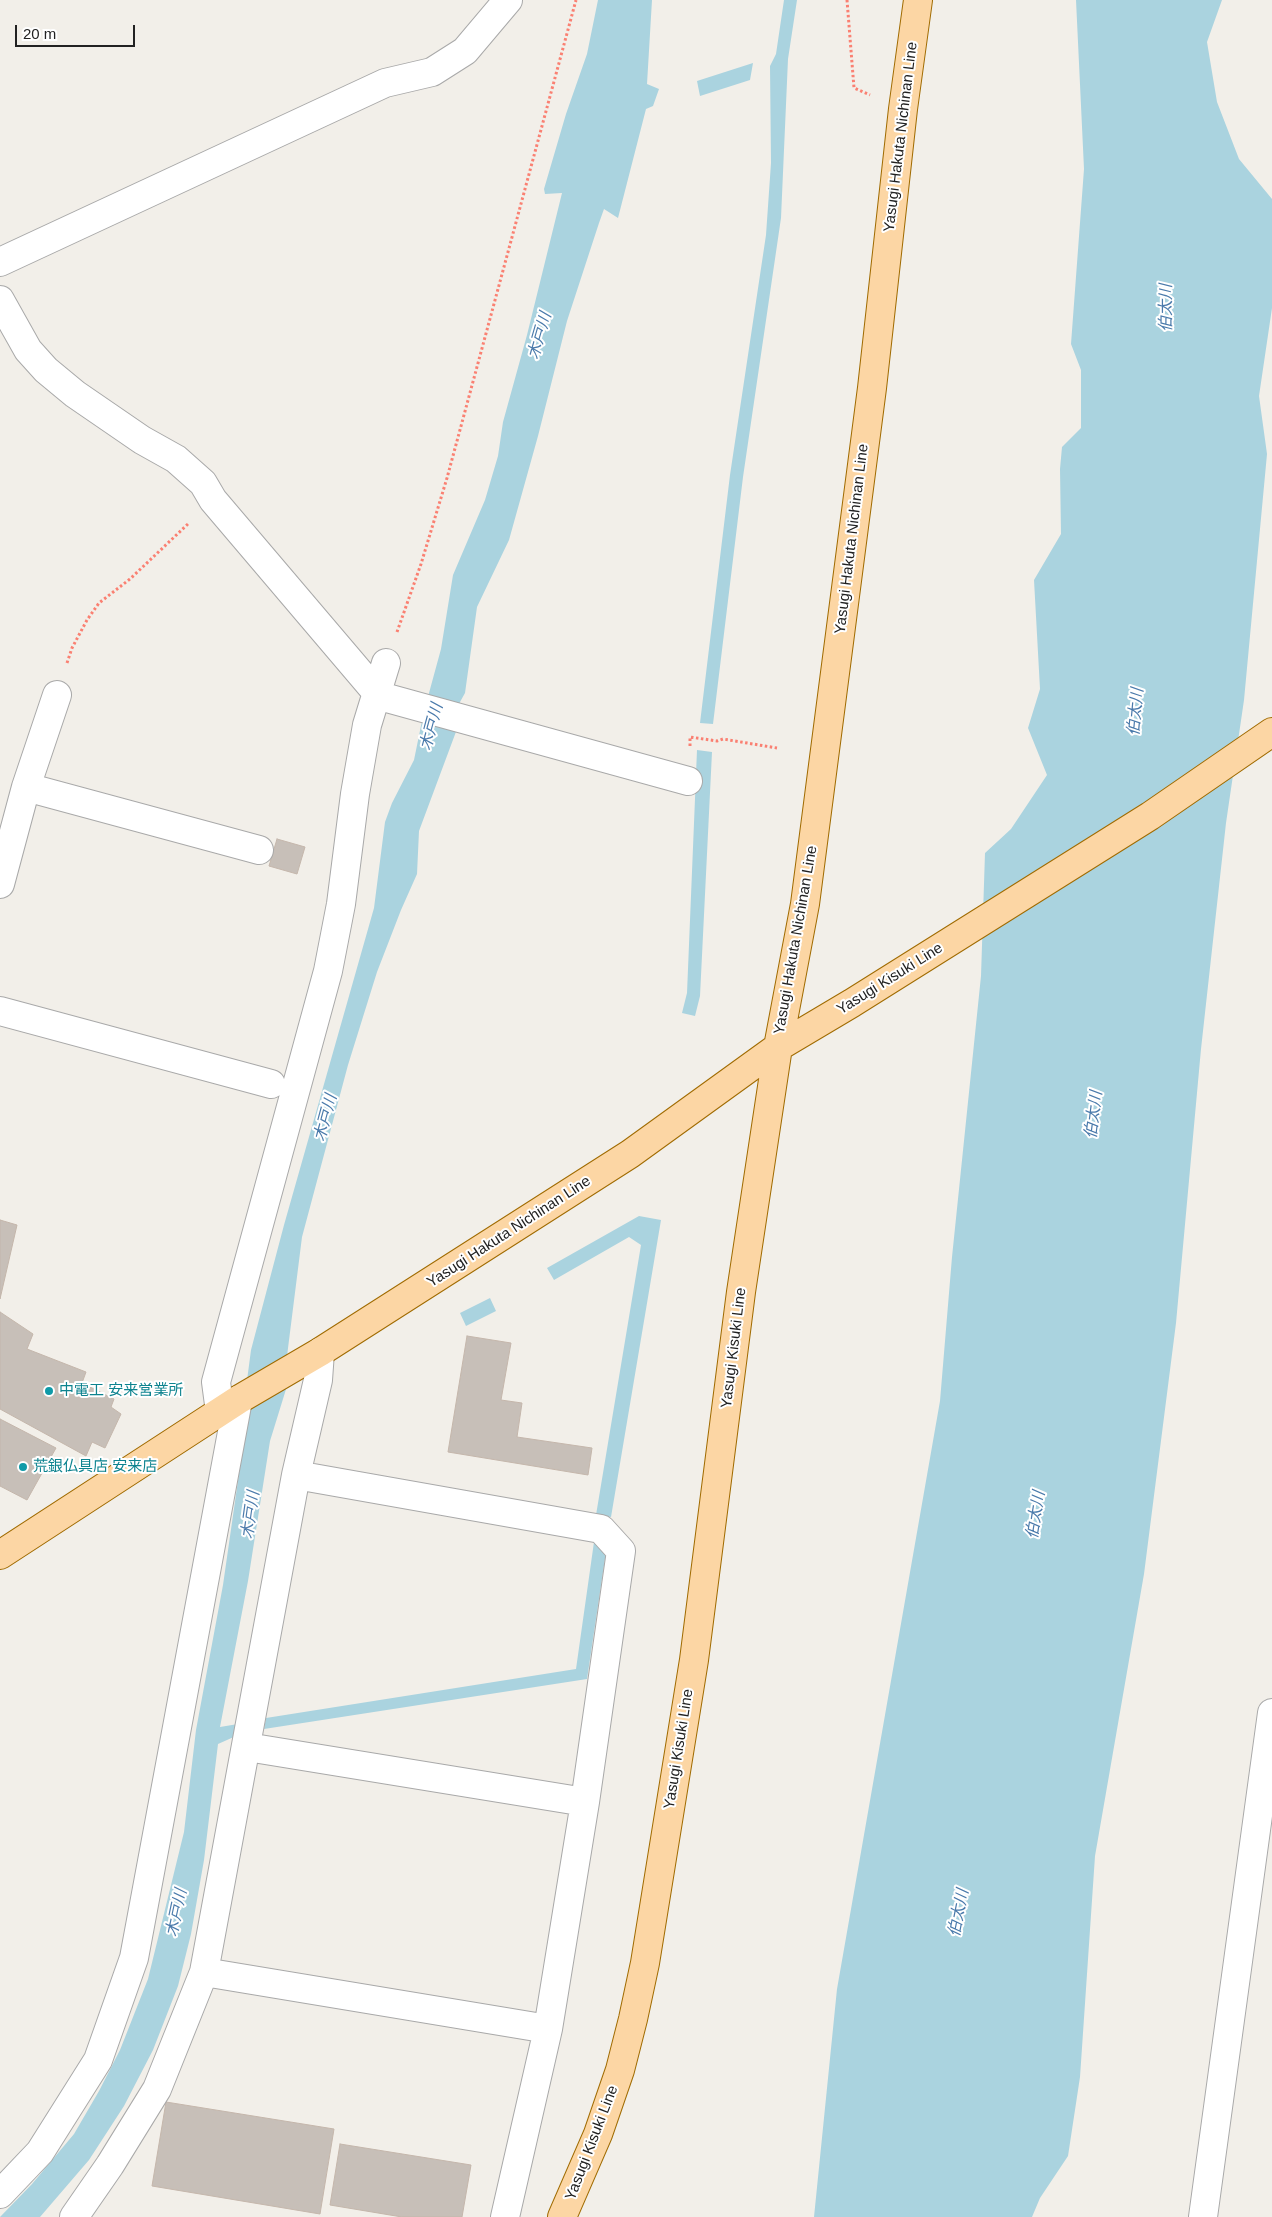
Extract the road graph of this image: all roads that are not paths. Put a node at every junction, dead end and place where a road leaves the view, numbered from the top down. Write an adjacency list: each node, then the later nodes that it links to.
1 (508, 0): 3 (street)
2 (918, 0): 14 (main road, Yasugi Hakuta Nichinan Line)
3 (0, 262)
4 (0, 300): 7 (street)
5 (386, 663): 7 (street)
6 (57, 695): 10 (street)
7 (382, 695): 9 (street); 17 (street)
8 (1272, 732): 14 (main road, Yasugi Kisuki Line)
9 (688, 781)
10 (26, 787): 11 (street); 12 (street)
11 (259, 850)
12 (0, 884)
13 (0, 1011): 15 (street)
14 (778, 1047): 16 (main road, Yasugi Hakuta Nichinan Line); 28 (main road, Yasugi Kisuki Line)
15 (271, 1084)
16 (310, 1358): 17 (main road, Yasugi Hakuta Nichinan Line); 18 (street)
17 (234, 1403): 19 (main road, Yasugi Hakuta Nichinan Line); 25 (street)
18 (296, 1475): 21 (street); 22 (street)
19 (0, 1554)
20 (1272, 1713): 29 (street)
21 (247, 1747): 22 (street); 23 (street)
22 (585, 1802): 24 (street)
23 (204, 1972): 24 (street); 26 (street)
24 (548, 2030): 27 (street)
25 (0, 2194)
26 (74, 2217)
27 (505, 2217)
28 (562, 2217)
29 (1203, 2217)

